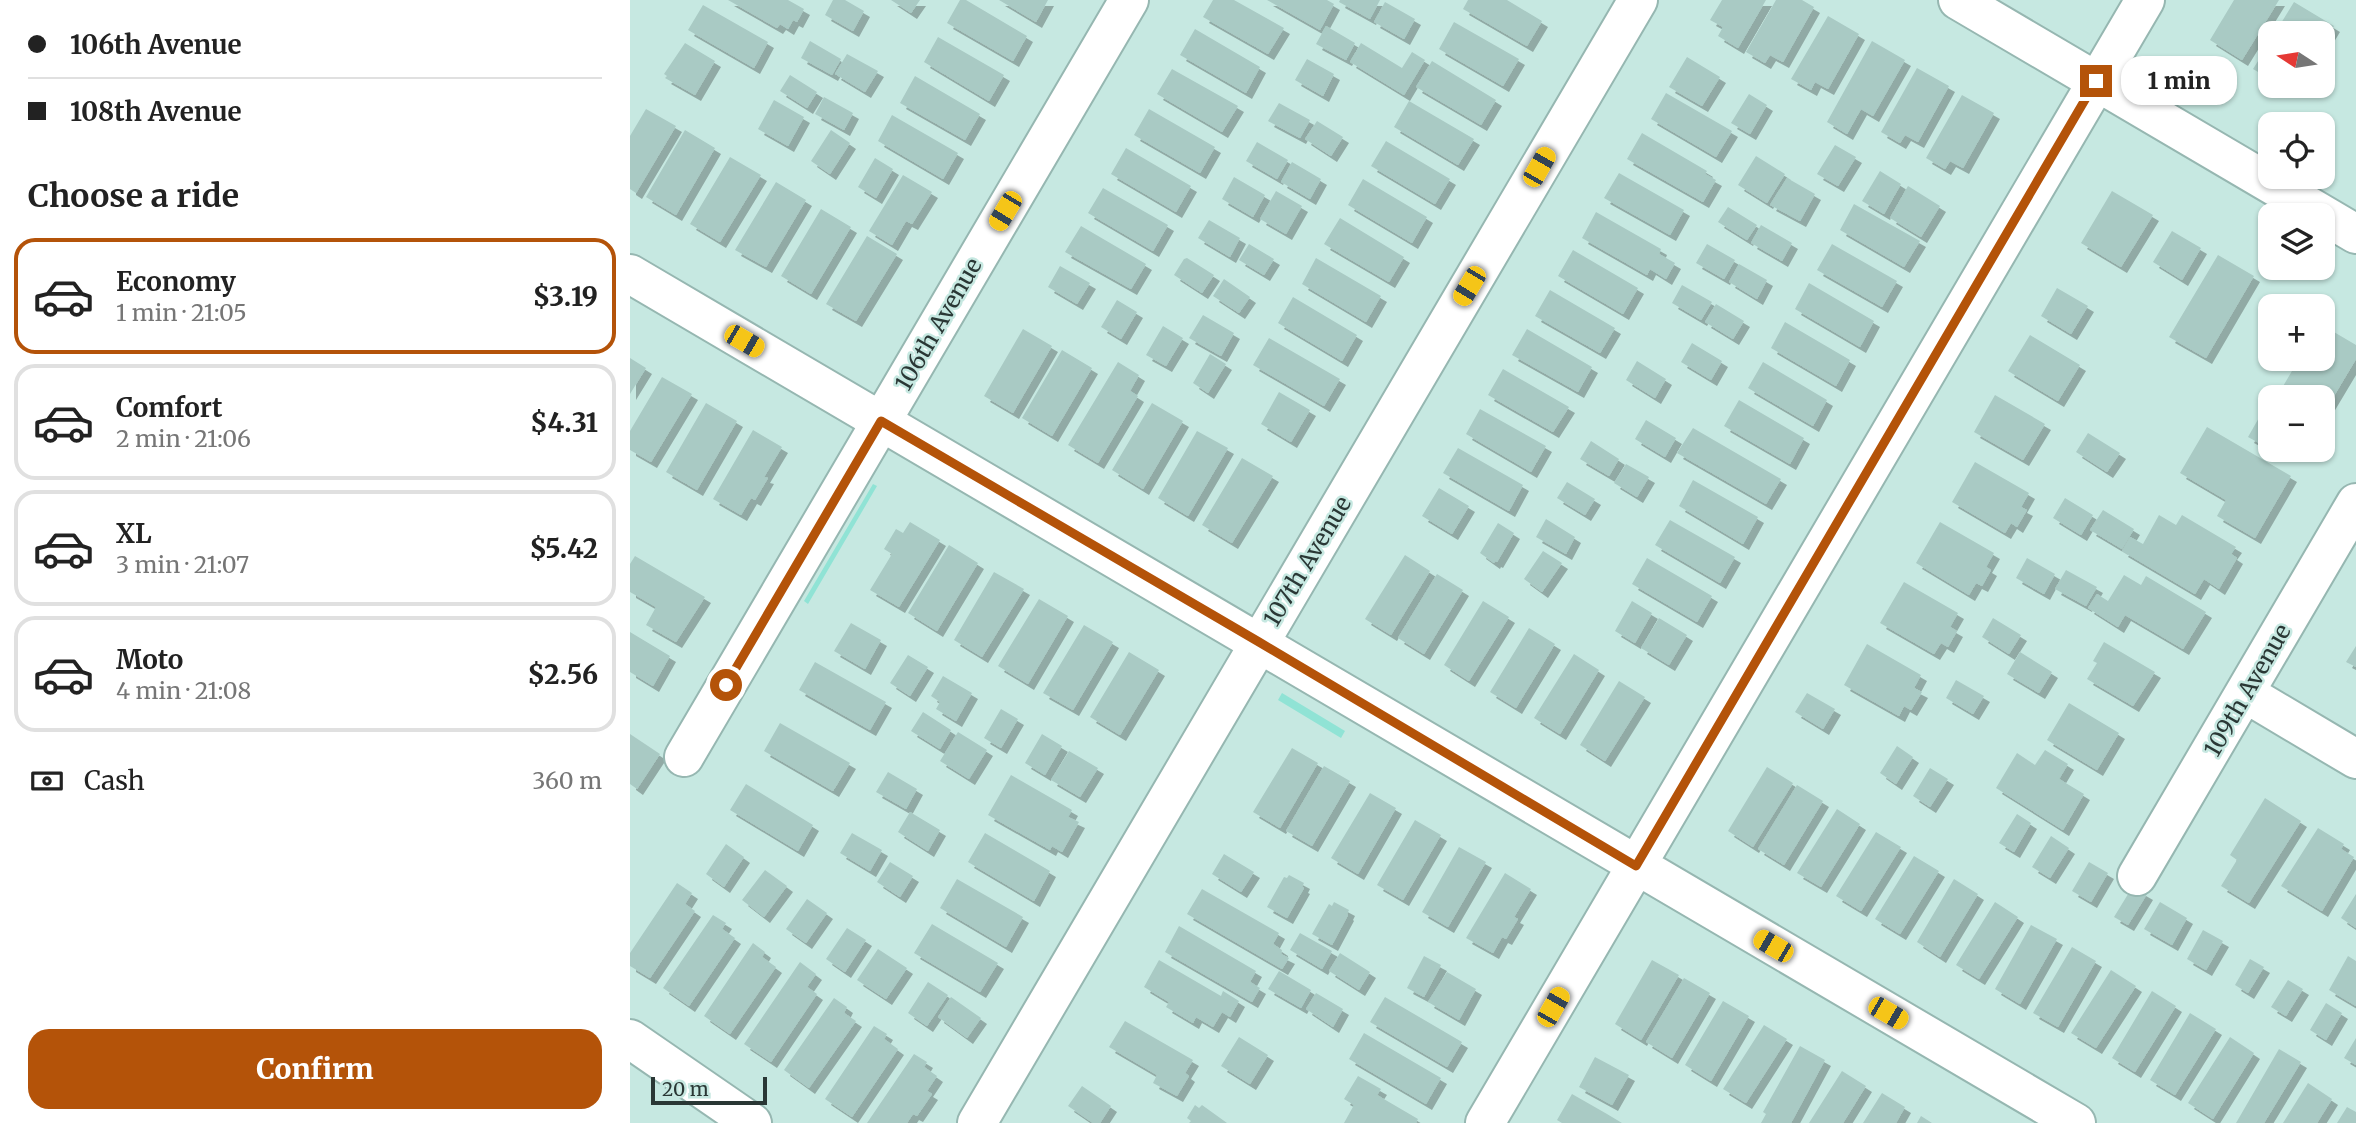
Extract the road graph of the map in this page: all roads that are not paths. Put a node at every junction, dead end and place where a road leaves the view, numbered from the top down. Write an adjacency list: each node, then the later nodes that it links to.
1 (1129, 0): 8 (street, 106th Avenue)
2 (1638, 0): 10 (street, 107th Avenue)
3 (1958, 0): 5 (street)
4 (2145, 0): 5 (street)
5 (2096, 81): 6 (street); 14 (street)
6 (2356, 234)
7 (630, 274): 8 (street)
8 (881, 421): 10 (street); 12 (street, 106th Avenue)
9 (2356, 503): 11 (street, 109th Avenue)
10 (1259, 642): 14 (street); 18 (street, 107th Avenue)
11 (2245, 693): 13 (street); 15 (street, 109th Avenue)
12 (684, 757)
13 (2356, 759)
14 (1636, 866): 19 (street); 20 (street)
15 (2137, 876)
16 (630, 1039): 17 (street)
17 (752, 1123)
18 (977, 1123)
19 (1485, 1123)
20 (2076, 1123)

